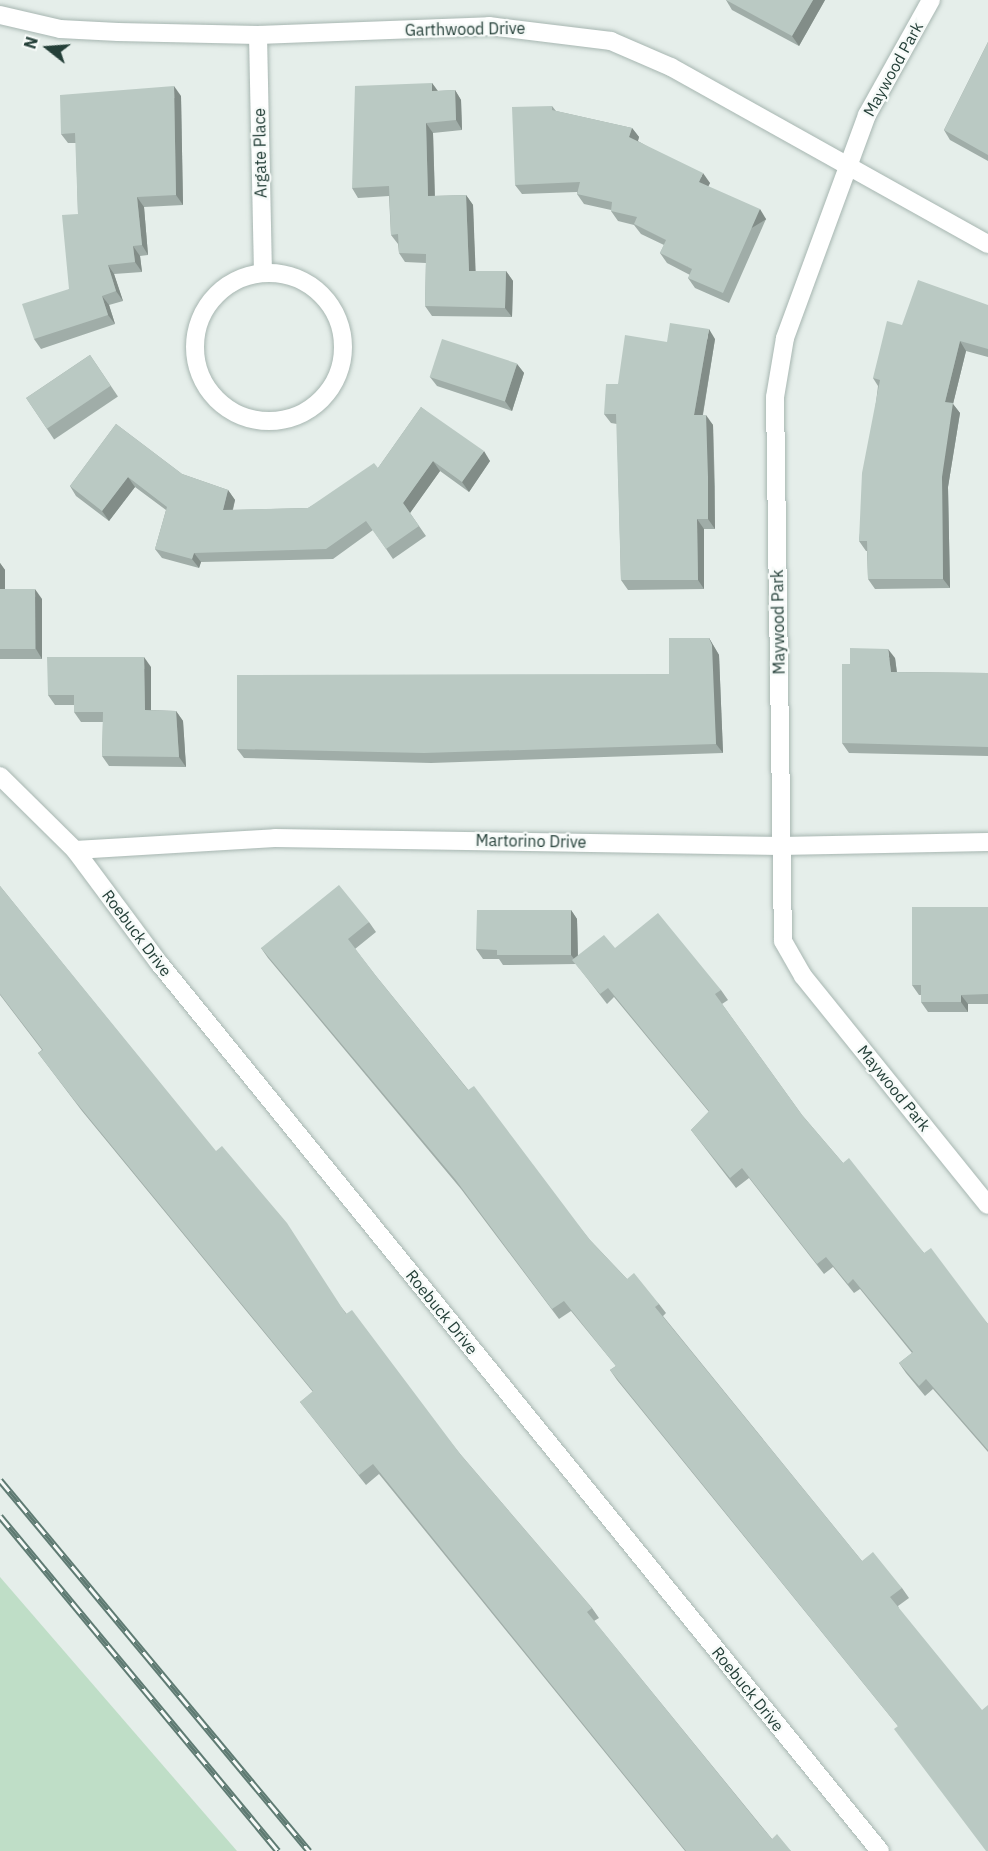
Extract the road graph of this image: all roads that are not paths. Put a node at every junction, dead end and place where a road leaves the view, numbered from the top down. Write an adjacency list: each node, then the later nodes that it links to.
1 (931, 0): 4 (street, Maywood Park)
2 (0, 15): 3 (street, Garthwood Drive)
3 (258, 35): 4 (street, Garthwood Drive); 6 (street, Argate Place)
4 (850, 167): 5 (street, Garthwood Drive); 9 (street, Maywood Park)
5 (988, 244)
6 (263, 271): 6 (street)
7 (0, 776): 10 (street, Roebuck Drive)
8 (988, 842): 9 (street, Martorino Drive)
9 (780, 846): 10 (street, Martorino Drive); 11 (street, Maywood Park)
10 (75, 850): 12 (street, Roebuck Drive)
11 (988, 1205)
12 (880, 1851)

